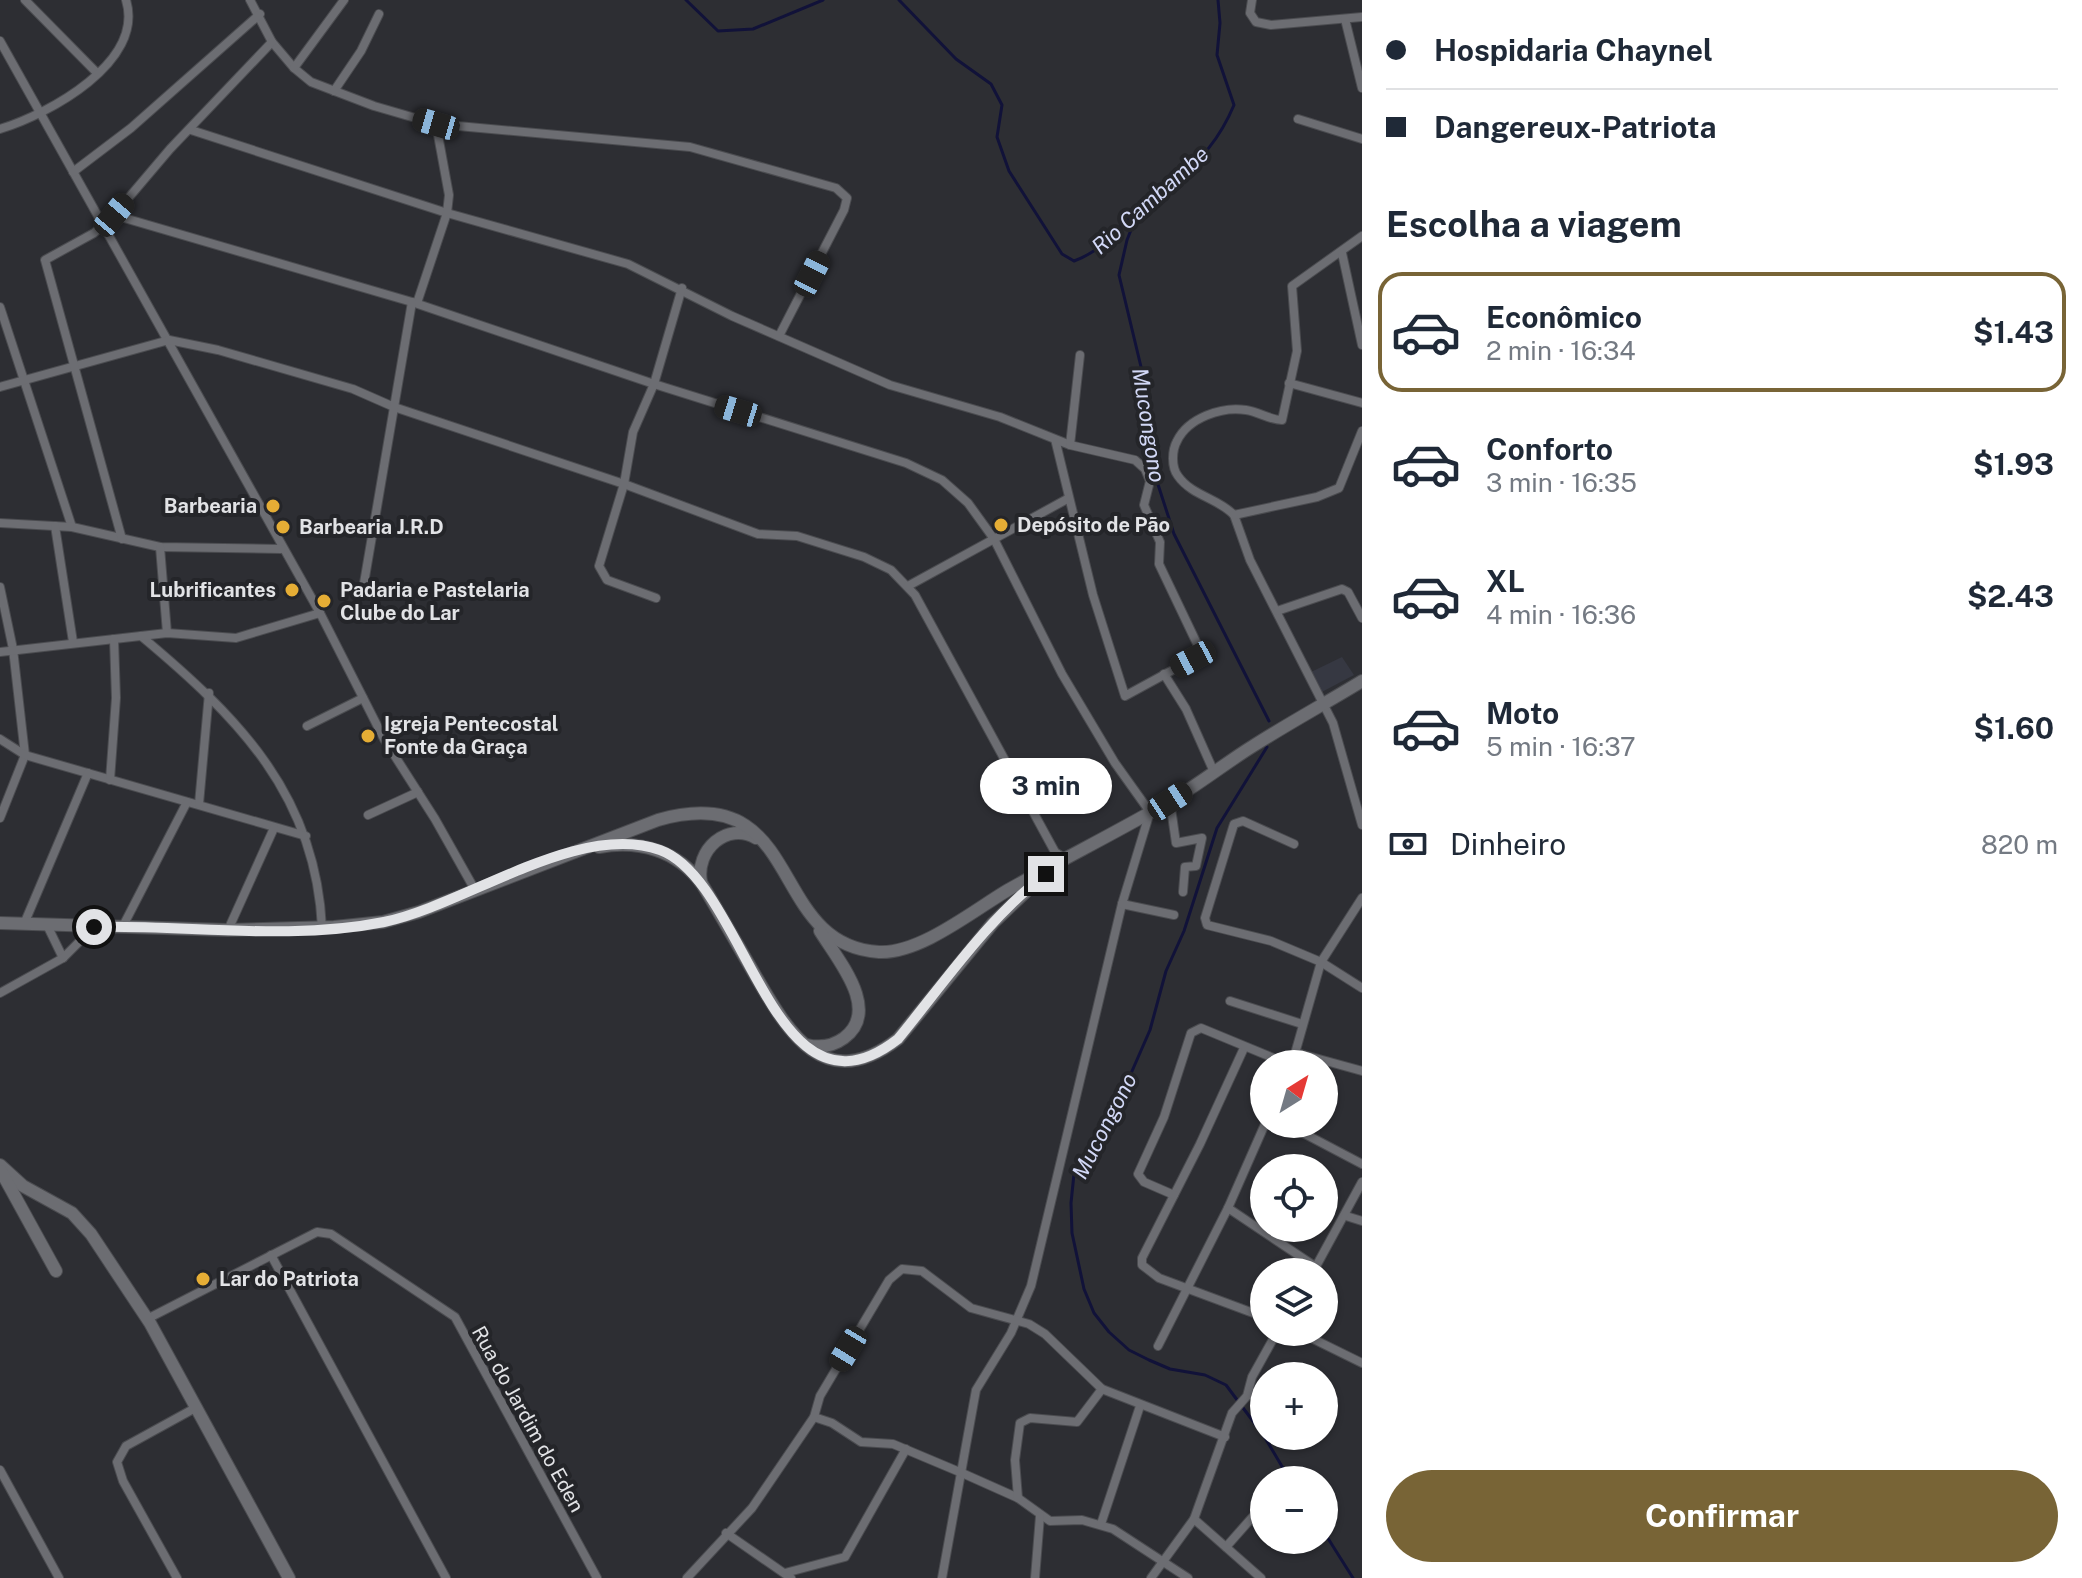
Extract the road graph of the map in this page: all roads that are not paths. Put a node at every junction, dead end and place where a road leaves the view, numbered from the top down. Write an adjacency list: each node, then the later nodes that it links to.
1 (25, 0): 13 (street)
2 (250, 0): 6 (street)
3 (344, 0): 12 (street)
4 (1252, 0): 9 (street)
5 (129, 3): 13 (street)
6 (260, 14): 11 (street); 22 (street)
7 (379, 14): 15 (street)
8 (1362, 17): 9 (street)
9 (1345, 19): 14 (street)
10 (0, 41): 16 (street)
11 (272, 42): 12 (street); 20 (street)
12 (294, 68): 15 (street)
13 (97, 73): 16 (street)
14 (1362, 88)
15 (334, 91): 18 (street)
16 (41, 114): 19 (street); 22 (street)
17 (1298, 119): 21 (street)
18 (436, 124): 23 (street); 31 (street)
19 (0, 129)
20 (191, 130): 23 (street); 24 (street)
21 (1362, 139)
22 (73, 172): 25 (street)
23 (447, 213): 28 (street); 29 (street)
24 (114, 215): 25 (street); 29 (street)
25 (103, 224): 32 (street); 35 (street)
26 (1362, 236): 27 (street)
27 (1342, 253): 33 (street); 37 (street)
28 (682, 288): 31 (street); 38 (street)
29 (414, 303): 38 (street); 41 (street)
30 (0, 307): 36 (street)
31 (779, 336): 43 (street)
32 (169, 340): 35 (street); 41 (street); 54 (street)
33 (1362, 345)
34 (1080, 355): 44 (street)
35 (74, 366): 36 (street); 51 (street)
36 (27, 380): 39 (street); 50 (street)
37 (1289, 383): 40 (street); 47 (street)
38 (654, 384): 45 (street); 52 (street)
39 (0, 387)
40 (1362, 403)
41 (394, 407): 45 (street); 57 (street)
42 (1362, 431): 47 (street)
43 (1055, 439): 44 (street); 46 (street)
44 (1070, 445): 68 (street)
45 (624, 484): 55 (street); 58 (street)
46 (1069, 498): 52 (street); 68 (street)
47 (1234, 515): 59 (street)
48 (0, 523): 49 (street)
49 (55, 526): 50 (street); 65 (street)
50 (72, 527): 51 (street)
51 (122, 539): 53 (street)
52 (994, 539): 55 (street); 83 (street)
53 (160, 547): 54 (street); 62 (street)
54 (281, 549): 60 (street)
55 (908, 586): 92 (street)
56 (0, 587): 66 (street)
57 (363, 589)
58 (656, 598)
59 (1277, 611): 61 (street); 72 (street)
60 (320, 613): 62 (street); 71 (street)
61 (1362, 618)
62 (167, 633): 63 (street)
63 (141, 636): 64 (street); 70 (street)
64 (114, 639): 65 (street); 78 (street)
65 (73, 642): 66 (street)
66 (13, 649): 67 (street); 75 (street)
67 (0, 652)
68 (1164, 674): 76 (street)
69 (1362, 681): 72 (street)
70 (209, 693): 82 (street); 88 (street)
71 (363, 698): 73 (street); 79 (street)
72 (1322, 705): 76 (street); 86 (street)
73 (307, 726)
74 (0, 739): 75 (street)
75 (25, 755): 77 (street); 85 (street)
76 (1214, 772): 80 (street)
77 (88, 773): 78 (street); 101 (street)
78 (110, 780): 81 (street)
79 (418, 792): 84 (street); 94 (street)
80 (1170, 801): 83 (street); 95 (street)
81 (187, 802): 82 (street); 103 (street)
82 (199, 804): 87 (street)
83 (1150, 812): 92 (street); 97 (street)
84 (368, 815)
85 (0, 818)
86 (1362, 825)
87 (274, 828): 88 (street); 106 (street)
88 (306, 836): 105 (street)
89 (766, 844): 91 (street); 93 (street); 99 (street)
90 (1294, 844): 108 (street)
91 (568, 853): 93 (street); 94 (street)
92 (1067, 859): 99 (street); 113 (street)
93 (702, 884): 113 (street)
94 (475, 890): 105 (street)
95 (1183, 892)
96 (1362, 900): 108 (street)
97 (1122, 904): 98 (street); 137 (street)
98 (1174, 915)
99 (814, 920): 113 (street)
100 (0, 923): 101 (street)
101 (24, 924): 102 (street)
102 (47, 925): 104 (street); 107 (street)
103 (123, 926): 104 (street); 106 (street)
104 (94, 927): 107 (street)
105 (322, 928): 106 (street)
106 (228, 930)
107 (63, 958): 110 (street)
108 (1321, 962): 109 (street); 112 (street)
109 (1362, 988)
110 (0, 993)
111 (1230, 1001): 112 (street)
112 (1302, 1024): 116 (street)
113 (797, 1040)
114 (1244, 1048): 115 (street); 125 (street); 125 (street)
115 (1250, 1050)
116 (1298, 1050)
117 (1338, 1064): 118 (street)
118 (1362, 1071)
119 (1259, 1138): 127 (street)
120 (1313, 1138): 121 (street)
121 (1362, 1164)
122 (0, 1166): 124 (street); 126 (street)
123 (1362, 1182): 128 (street)
124 (33, 1191): 126 (street); 136 (street)
125 (1174, 1195): 134 (street)
126 (20, 1207): 133 (street)
127 (1228, 1208): 131 (street); 134 (street)
128 (1346, 1216): 129 (street); 132 (street)
129 (1362, 1221)
130 (271, 1255): 136 (street); 162 (street); 163 (street, Rua do Jardim do Eden)
131 (1298, 1258)
132 (1321, 1258)
133 (56, 1271)
134 (1188, 1291): 135 (street); 138 (street)
135 (1250, 1312)
136 (147, 1319): 144 (street)
137 (1017, 1319): 142 (street); 145 (street); 149 (street)
138 (1158, 1346)
139 (1269, 1346): 146 (street)
140 (1327, 1346): 141 (street)
141 (1362, 1363)
142 (1102, 1389): 143 (street); 150 (street)
143 (1140, 1406): 146 (street); 154 (street)
144 (197, 1407): 160 (street); 161 (street)
145 (814, 1417): 147 (street); 155 (street)
146 (1225, 1437): 152 (street)
147 (906, 1449): 149 (street); 158 (street)
148 (0, 1470): 159 (street)
149 (962, 1473): 150 (street); 165 (street)
150 (1018, 1498): 151 (street)
151 (1040, 1516): 154 (street); 166 (street)
152 (1194, 1519): 156 (street); 157 (street)
153 (1250, 1520): 156 (street)
154 (1101, 1524): 157 (street)
155 (726, 1533): 158 (street); 164 (street)
156 (1226, 1547): 169 (street)
157 (1162, 1561): 167 (street); 168 (street)
158 (788, 1576)
159 (59, 1578)
160 (177, 1578)
161 (289, 1578)
162 (446, 1578)
163 (597, 1578)
164 (687, 1578)
165 (942, 1578)
166 (1035, 1578)
167 (1151, 1578)
168 (1188, 1578)
169 (1261, 1578)

